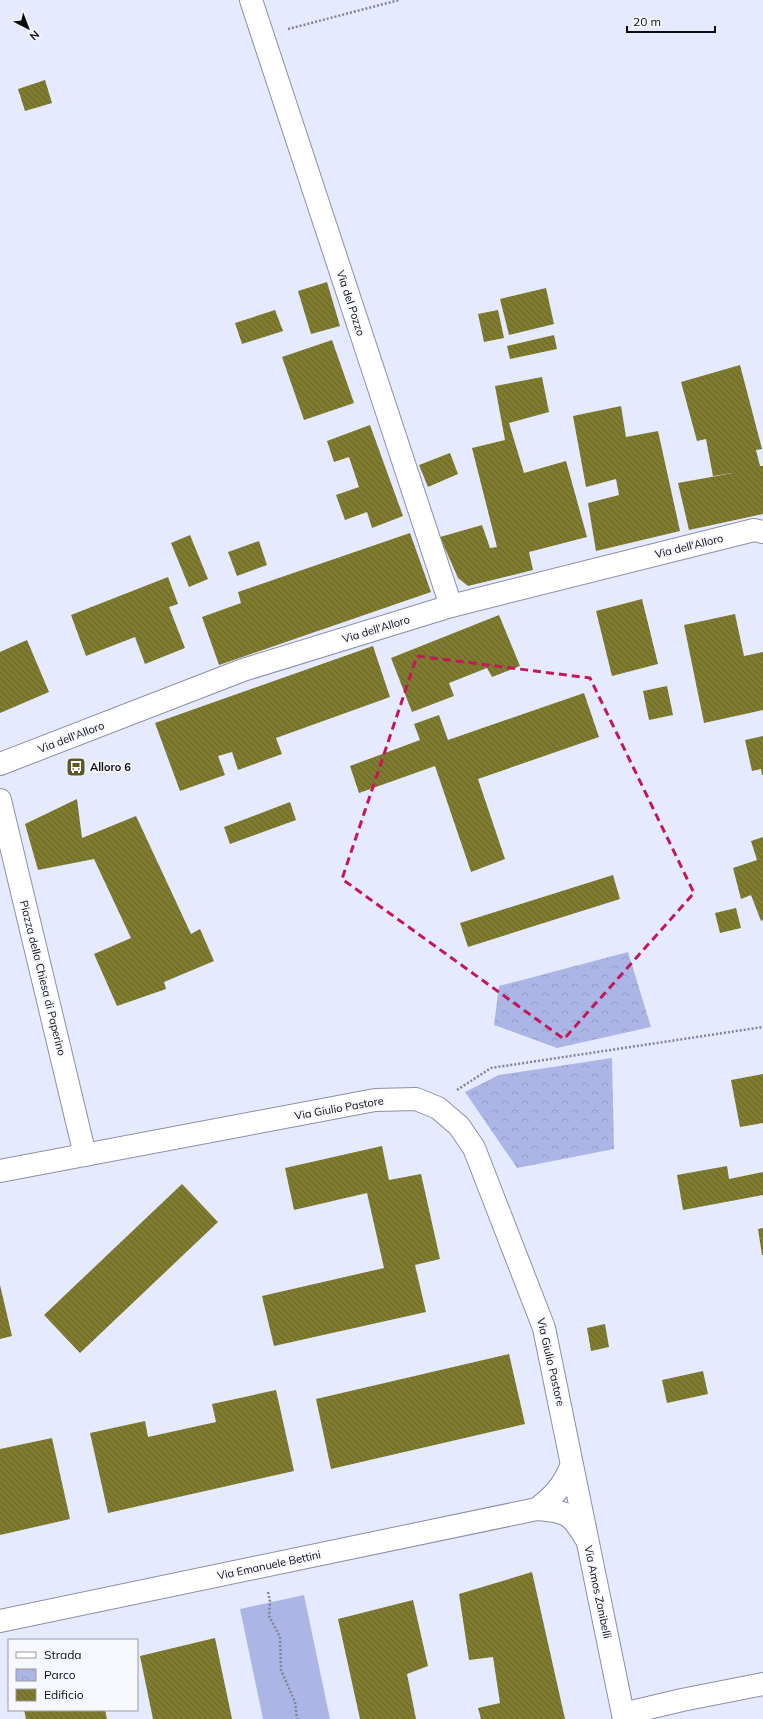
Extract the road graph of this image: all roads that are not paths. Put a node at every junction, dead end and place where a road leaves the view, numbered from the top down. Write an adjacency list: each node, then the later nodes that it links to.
1 (251, 0): 3 (street, Via del Pozzo)
2 (763, 532): 3 (street, Via dell'Alloro)
3 (451, 606): 4 (street, Via dell'Alloro)
4 (0, 764)
5 (0, 800): 6 (street, Piazza della Chiesa di Paperino)
6 (85, 1155): 7 (street, Via Giulio Pastore); 8 (street, Via Giulio Pastore)
7 (0, 1171)
8 (572, 1465): 9 (street, Via Emanuele Bettini); 10 (street, Via Amos Zanibelli)
9 (537, 1509): 10 (street, Via Emanuele Bettini); 11 (street, Via Emanuele Bettini)
10 (587, 1540): 13 (street, Via Amos Zanibelli)
11 (0, 1621)
12 (763, 1684): 13 (street)
13 (623, 1716)

